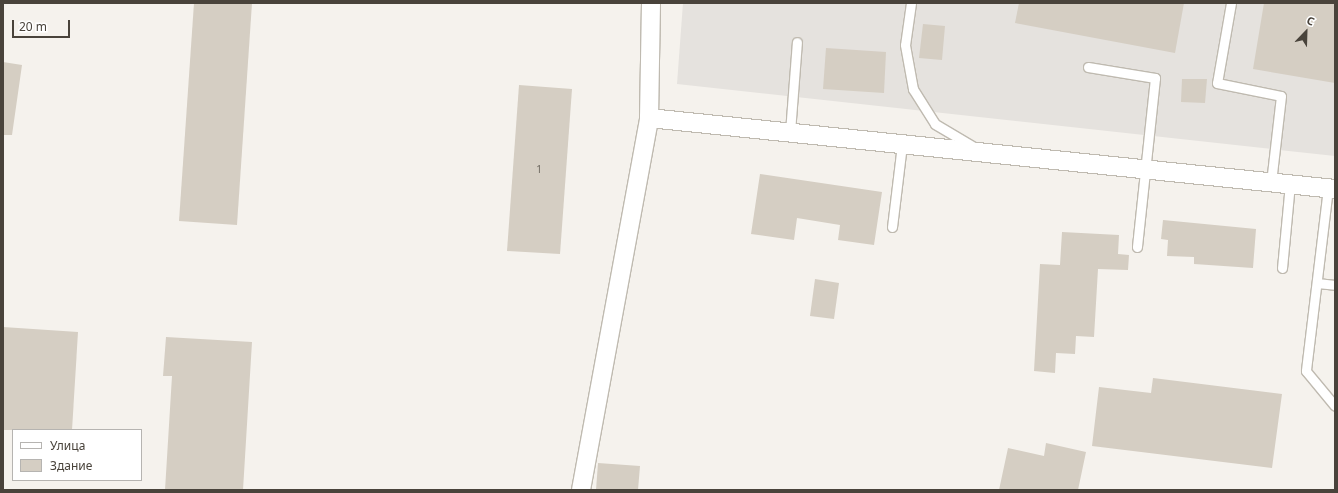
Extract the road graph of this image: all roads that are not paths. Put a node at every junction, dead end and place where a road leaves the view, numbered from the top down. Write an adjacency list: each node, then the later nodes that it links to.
1 (651, 3): 6 (street)
2 (911, 3): 9 (lane)
3 (1232, 3): 11 (lane)
4 (797, 42): 7 (lane)
5 (1088, 67): 10 (lane)
6 (649, 118): 7 (street); 20 (street)
7 (790, 132): 8 (street)
8 (902, 144): 9 (street); 14 (lane)
9 (982, 152): 10 (street)
10 (1146, 169): 11 (street); 15 (lane)
11 (1271, 182): 12 (street)
12 (1290, 184): 13 (street); 16 (lane)
13 (1332, 188): 17 (lane)
14 (892, 227)
15 (1137, 247)
16 (1282, 268)
17 (1317, 283): 18 (lane); 19 (lane)
18 (1335, 285)
19 (1335, 406)
20 (581, 490)

